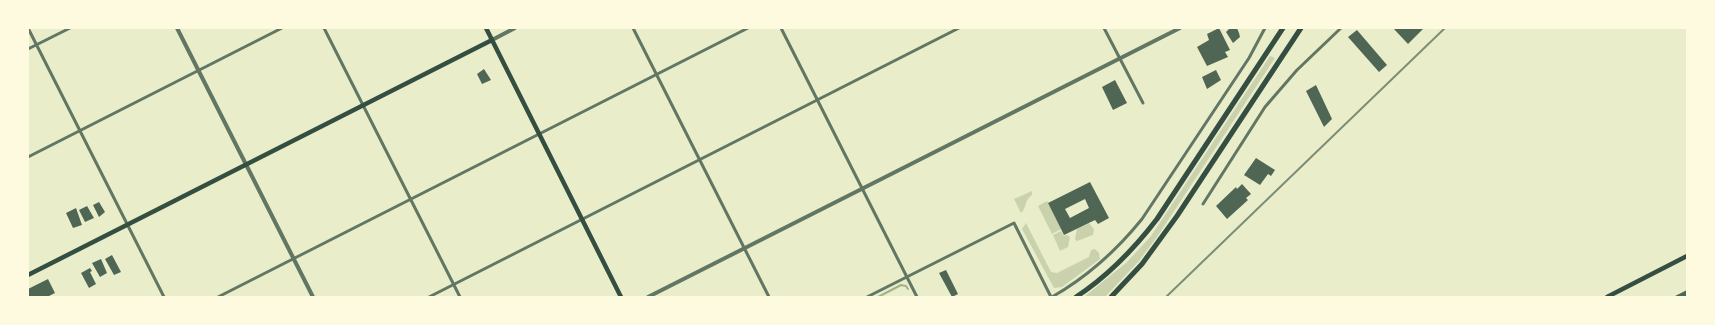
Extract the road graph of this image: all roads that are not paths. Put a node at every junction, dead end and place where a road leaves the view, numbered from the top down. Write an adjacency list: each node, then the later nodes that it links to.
1 (28, 28): 19 (street)
2 (70, 28): 19 (street)
3 (177, 28): 22 (street)
4 (282, 28): 22 (street)
5 (324, 28): 26 (street)
6 (486, 28): 18 (main road)
7 (515, 28): 18 (street)
8 (633, 28): 23 (street)
9 (748, 28): 23 (street)
10 (781, 28): 24 (street)
11 (959, 28): 24 (street)
12 (1104, 28): 21 (street)
13 (1180, 28): 21 (street)
14 (1265, 28): 53 (street)
15 (1283, 28): 54 (main road)
16 (1301, 28): 55 (main road)
17 (1341, 28): 34 (street)
18 (492, 40): 26 (main road); 28 (main road)
19 (37, 45): 20 (street); 27 (street)
20 (28, 49)
21 (1120, 58): 25 (street); 32 (street)
22 (198, 70): 27 (street); 31 (street)
23 (656, 75): 28 (street); 30 (street)
24 (817, 100): 30 (street); 32 (street)
25 (1143, 103)
26 (362, 105): 31 (main road); 33 (street)
27 (80, 130): 29 (street); 36 (street)
28 (539, 134): 33 (street); 35 (main road)
29 (28, 157)
30 (700, 160): 35 (street); 37 (street)
31 (246, 164): 36 (main road); 39 (street)
32 (862, 189): 37 (street); 41 (street)
33 (411, 199): 39 (street); 42 (street)
34 (1203, 204)
35 (582, 219): 42 (street); 48 (main road)
36 (127, 225): 40 (main road); 43 (street)
37 (744, 248): 49 (street); 50 (street)
38 (1687, 256): 56 (main road)
39 (294, 259): 44 (street); 45 (street)
40 (28, 275)
41 (907, 277): 51 (street); 52 (street); 53 (street)
42 (454, 284): 46 (street); 47 (street)
43 (164, 297)
44 (218, 297)
45 (314, 297)
46 (429, 297)
47 (460, 297)
48 (621, 297)
49 (648, 297)
50 (769, 297)
51 (867, 297)
52 (917, 297)
53 (1052, 297)
54 (1076, 297)
55 (1111, 297)
56 (1607, 297)

